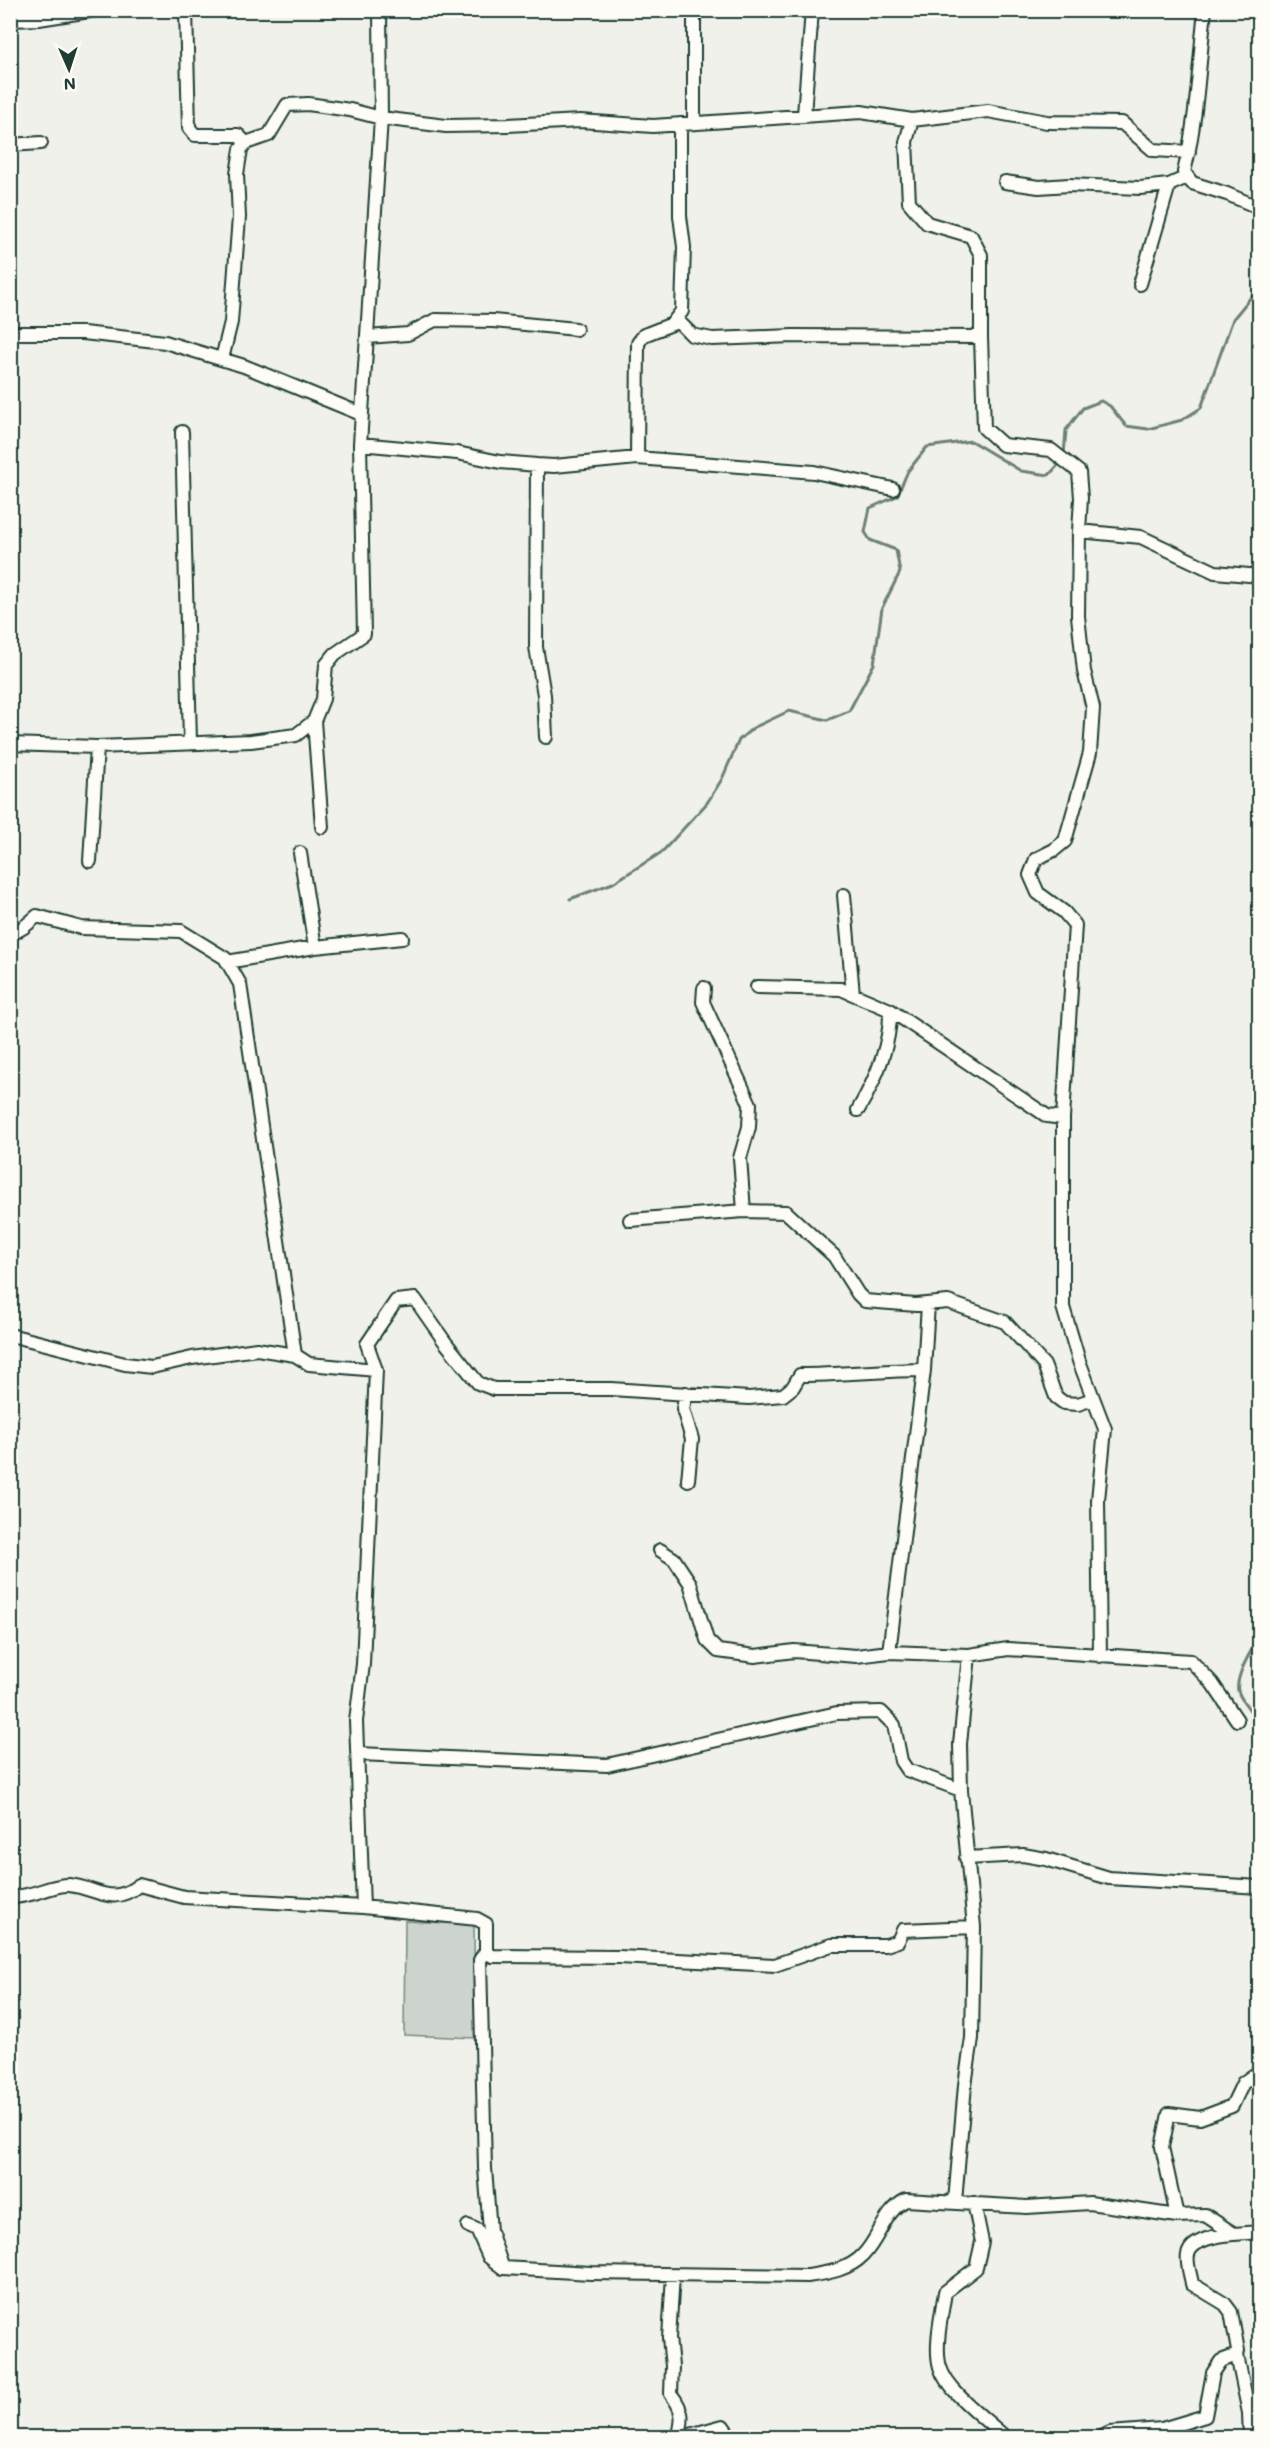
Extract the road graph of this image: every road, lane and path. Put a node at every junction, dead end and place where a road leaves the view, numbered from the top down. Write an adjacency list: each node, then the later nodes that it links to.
1 (96, 10): 7 (street)
2 (186, 10): 14 (street)
3 (380, 10): 9 (street)
4 (694, 10): 11 (street)
5 (812, 10): 8 (street)
6 (1205, 10): 16 (street)
7 (10, 20)
8 (804, 115): 10 (street); 11 (street)
9 (381, 118): 12 (street); 14 (street); 25 (street)
10 (912, 120): 16 (street); 26 (street)
11 (694, 123): 12 (street)
12 (680, 124): 22 (street)
13 (41, 143): 15 (street)
14 (246, 143): 27 (street)
15 (10, 145)
16 (1189, 152): 17 (street)
17 (1187, 177): 19 (street); 20 (street)
18 (1005, 182): 19 (street)
19 (1169, 185): 21 (street)
20 (1260, 208)
21 (1140, 284)
22 (676, 319): 26 (street); 31 (street)
23 (576, 329): 25 (street)
24 (10, 333): 27 (street)
25 (367, 337): 28 (street)
26 (981, 337): 34 (street)
27 (222, 359): 28 (street)
28 (361, 414): 30 (street)
29 (182, 432): 38 (street)
30 (360, 444): 32 (street); 36 (street)
31 (637, 458): 32 (street); 33 (street)
32 (537, 465): 37 (street)
33 (893, 489)
34 (1079, 531): 35 (street); 54 (street)
35 (1260, 576)
36 (314, 721): 38 (street); 41 (street)
37 (546, 737)
38 (190, 741): 40 (street)
39 (10, 744): 40 (street)
40 (97, 747): 43 (street)
41 (322, 827)
42 (300, 853): 47 (street)
43 (90, 861)
44 (844, 895): 51 (street)
45 (10, 935): 48 (street)
46 (402, 938): 47 (street)
47 (315, 947): 48 (street)
48 (227, 962): 59 (street)
49 (757, 987): 51 (street)
50 (704, 988): 55 (street)
51 (853, 994): 52 (street)
52 (890, 1010): 53 (street); 54 (street)
53 (858, 1110)
54 (1063, 1119): 63 (street)
55 (744, 1211): 56 (street); 57 (street)
56 (630, 1220)
57 (928, 1304): 61 (street); 63 (street)
58 (10, 1335): 59 (street)
59 (295, 1355): 60 (street)
60 (376, 1370): 62 (street); 70 (street)
61 (924, 1370): 62 (street); 66 (street)
62 (686, 1393): 64 (street)
63 (1093, 1399): 68 (street)
64 (688, 1480)
65 (660, 1550): 66 (street)
66 (889, 1652): 67 (street)
67 (969, 1655): 68 (street); 71 (street)
68 (1100, 1656): 69 (street)
69 (1237, 1720)
70 (359, 1754): 71 (street); 75 (street)
71 (961, 1791): 72 (street)
72 (966, 1857): 73 (street); 76 (street)
73 (1260, 1887)
74 (10, 1897): 75 (street)
75 (363, 1906): 77 (street)
76 (974, 1927): 77 (street); 79 (street)
77 (486, 1951): 85 (street)
78 (1260, 2071): 81 (street)
79 (955, 2202): 80 (street); 86 (street)
80 (974, 2203): 81 (street); 90 (street)
81 (1177, 2216): 84 (street)
82 (468, 2226): 85 (street)
83 (1260, 2232): 84 (street)
84 (1234, 2234): 87 (street)
85 (503, 2268): 86 (street)
86 (673, 2275): 88 (street)
87 (1237, 2355): 91 (street); 92 (street)
88 (678, 2438): 89 (street)
89 (731, 2438)
90 (1006, 2438)
91 (1100, 2438)
92 (1250, 2438)

